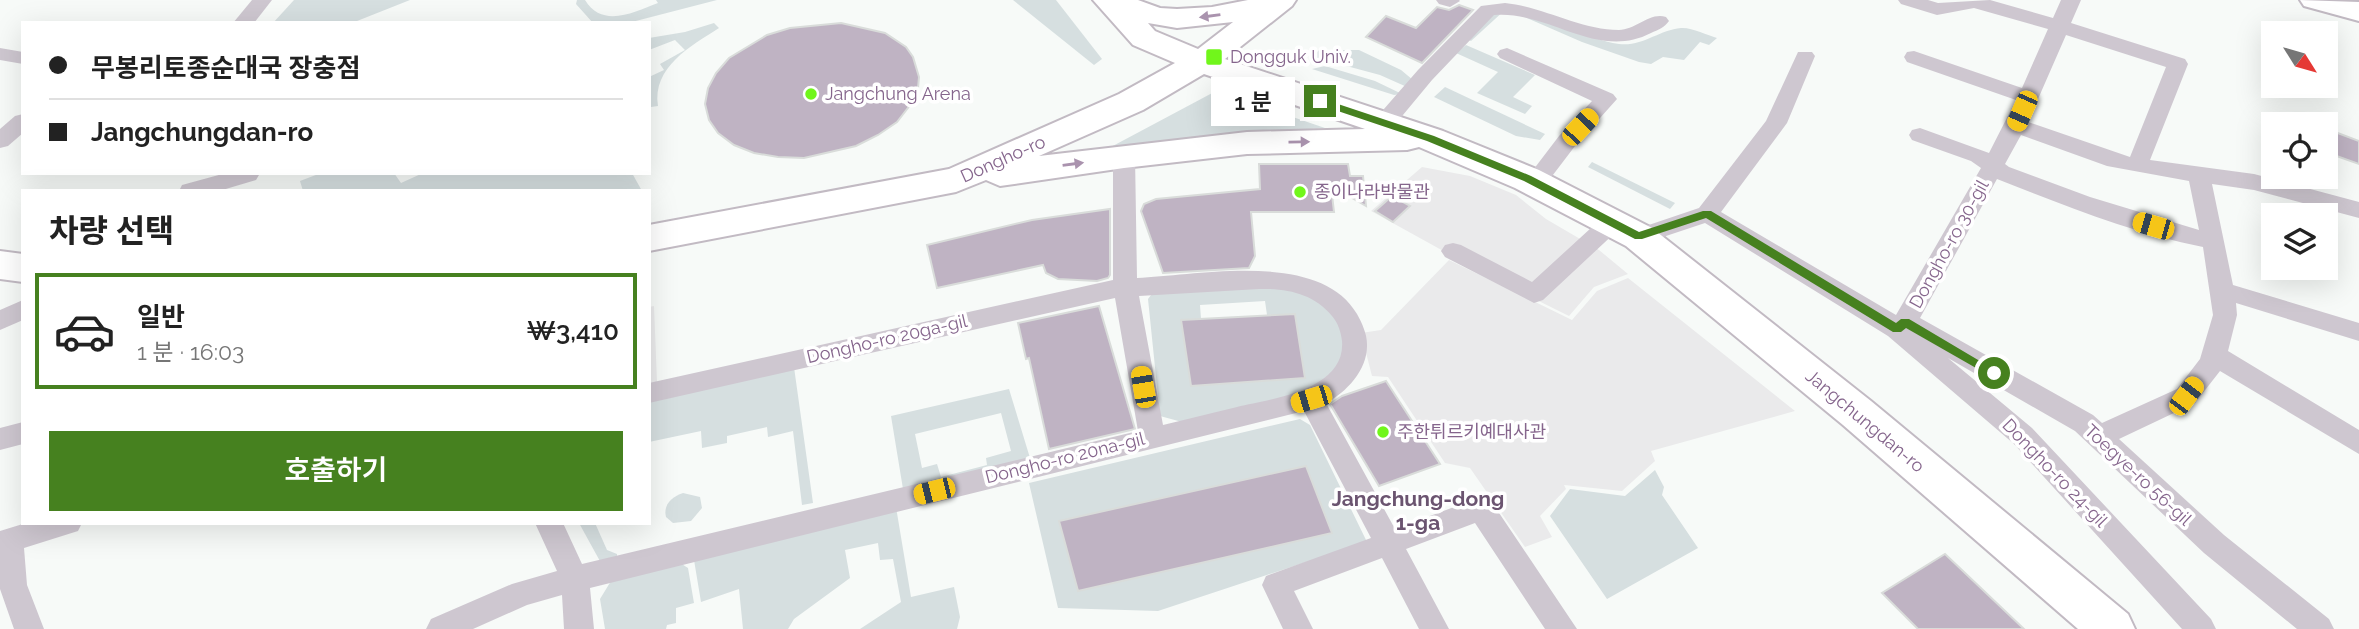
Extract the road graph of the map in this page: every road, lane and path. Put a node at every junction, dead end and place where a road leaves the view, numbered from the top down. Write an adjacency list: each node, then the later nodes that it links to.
1 (262, 0): 8 (street)
2 (1110, 0): 6 (main road, one-way to 2); 16 (main road, Jangchungdan-ro)
3 (1908, 0): 10 (street)
4 (2071, 0): 10 (street, Dongho-ro 30-gil)
5 (2315, 0): 7 (main road)
6 (1279, 1): 16 (main road, Dongho-ro)
7 (2359, 12)
8 (245, 21)
9 (1658, 21): 18 (street)
10 (2060, 25): 17 (street, Dongho-ro 30-gil); 26 (street)
11 (0, 54): 15 (street)
12 (1507, 54): 30 (street)
13 (1805, 56): 33 (street)
14 (1914, 57): 17 (street)
15 (21, 58)
16 (1201, 62): 18 (main road, Jangchungdan-ro); 29 (main road, Dongho-ro)
17 (2028, 97): 20 (street, Dongho-ro 30-gil)
18 (1385, 122): 22 (main road, Jangchungdan-ro)
19 (21, 123): 23 (street)
20 (2016, 125): 25 (street, Dongho-ro 30-gil); 26 (street)
21 (1920, 135): 25 (street, Dongho-ro 30-gil)
22 (1431, 139): 24 (main road, one-way to 22); 30 (main road, Jangchungdan-ro)
23 (0, 141)
24 (1124, 156): 29 (main road, one-way to 24); 40 (street)
25 (1993, 166): 36 (street, Dongho-ro 30-gil); 44 (street, Dongho-ro 30-gil)
26 (2137, 166): 27 (street)
27 (2199, 175): 32 (street); 36 (street)
28 (242, 179): 31 (street)
29 (957, 180): 35 (main road, Dongho-ro)
30 (1535, 183): 34 (main road, Jangchungdan-ro)
31 (199, 189)
32 (2359, 210)
33 (1707, 214): 34 (street); 44 (street, Dongho-ro 24-gil)
34 (1625, 230): 37 (street); 60 (main road, Jangchungdan-ro)
35 (651, 238)
36 (2213, 241): 41 (street)
37 (1453, 251)
38 (0, 265): 39 (main road)
39 (21, 268)
40 (1125, 288): 47 (street, Dongho-ro 20ga-gil); 48 (street, Dongho-ro 20ga-gil); 51 (street)
41 (2221, 290): 45 (street); 46 (street)
42 (21, 310): 43 (street)
43 (0, 321)
44 (1901, 326): 52 (street, Toegye-ro 56-gil); 67 (street, Dongho-ro 24-gil)
45 (2359, 332)
46 (2214, 355): 52 (street); 54 (street)
47 (1350, 368): 49 (street, Dongho-ro 20na-gil)
48 (651, 393)
49 (1311, 399): 51 (street, Dongho-ro 20na-gil); 58 (street)
50 (21, 434): 53 (street)
51 (1152, 437): 59 (street, Dongho-ro 20na-gil)
52 (2098, 437): 68 (street, Toegye-ro 56-gil)
53 (0, 439)
54 (2359, 443)
55 (61, 525): 57 (street)
56 (550, 525): 59 (street)
57 (4, 542): 61 (street)
58 (1387, 544): 64 (street); 65 (street); 66 (street)
59 (575, 579): 62 (street, Dongho-ro 20na-gil); 63 (street)
60 (2104, 627)
61 (29, 629)
62 (442, 629)
63 (579, 629)
64 (1298, 629)
65 (1434, 629)
66 (1562, 629)
67 (2201, 629)
68 (2319, 629)

